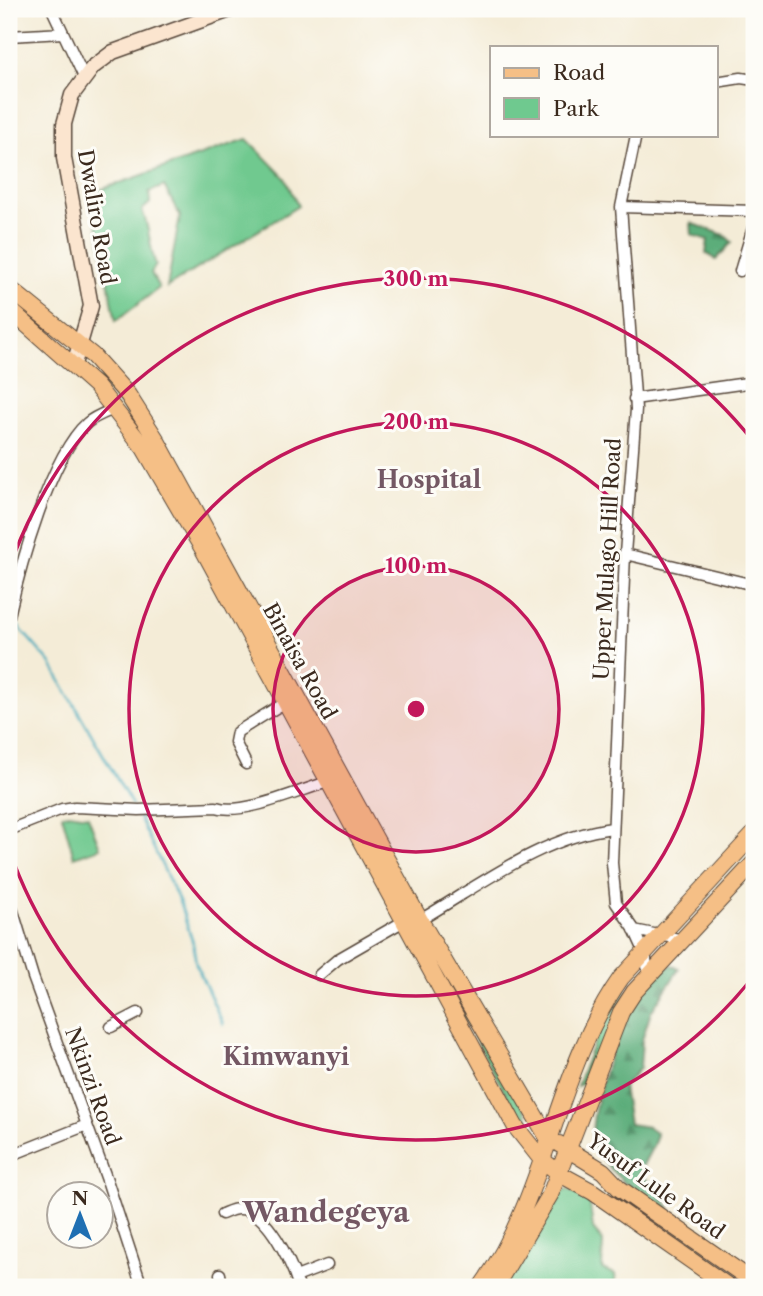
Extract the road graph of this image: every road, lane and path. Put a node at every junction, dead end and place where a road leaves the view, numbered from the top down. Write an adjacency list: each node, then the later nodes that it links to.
1 (52, 9): 3 (street)
2 (233, 9): 5 (street, Dwaliro Road)
3 (63, 33): 4 (street); 5 (street)
4 (9, 36)
5 (84, 77): 15 (street, Dwaliro Road)
6 (754, 80): 7 (street)
7 (718, 82)
8 (636, 136): 9 (street, Upper Mulago Hill Road)
9 (621, 207): 10 (street); 18 (street, Upper Mulago Hill Road)
10 (754, 211)
11 (754, 224): 12 (street)
12 (740, 271)
13 (9, 288): 15 (main road, Binaisa Road)
14 (9, 309): 16 (main road, Binaisa Road)
15 (79, 344): 16 (street, Dwaliro Road); 31 (main road, Binaisa Road)
16 (74, 364): 19 (main road, Binaisa Road)
17 (754, 382): 18 (street)
18 (634, 399): 20 (street, Upper Mulago Hill Road)
19 (116, 408): 22 (street); 23 (main road, Binaisa Road)
20 (625, 554): 21 (street); 26 (street, Upper Mulago Hill Road)
21 (754, 585)
22 (9, 616)
23 (284, 703): 24 (street); 25 (main road, Binaisa Road)
24 (246, 764)
25 (328, 782): 27 (street); 31 (main road, Binaisa Road)
26 (612, 828): 31 (street); 32 (street, Upper Mulago Hill Road)
27 (9, 830)
28 (754, 834): 33 (main road)
29 (754, 863): 34 (main road)
30 (9, 898): 40 (street, Nkinzi Road)
31 (412, 920): 36 (street); 41 (main road, Binaisa Road); 44 (main road, Binaisa Road)
32 (634, 930): 33 (street); 35 (street, Upper Mulago Hill Road)
33 (661, 935): 34 (street); 35 (main road)
34 (684, 940): 37 (main road)
35 (645, 953): 37 (street, Upper Mulago Hill Road); 41 (main road)
36 (319, 975)
37 (649, 978): 42 (main road)
38 (138, 1013): 39 (street)
39 (111, 1027)
40 (87, 1125): 43 (street); 53 (street, Nkinzi Road)
41 (548, 1138): 42 (main road, Yusuf Lule Road); 44 (main road)
42 (568, 1149): 45 (main road); 47 (main road, Yusuf Lule Road)
43 (9, 1156)
44 (541, 1159): 45 (main road, Yusuf Lule Road); 55 (main road)
45 (560, 1174): 51 (main road, Yusuf Lule Road); 56 (main road)
46 (222, 1214): 50 (street)
47 (727, 1263): 51 (main road); 52 (main road, Yusuf Lule Road)
48 (327, 1265): 50 (street)
49 (220, 1274): 54 (street)
50 (298, 1282)
51 (722, 1282)
52 (754, 1282)
53 (142, 1287)
54 (222, 1287)
55 (481, 1287)
56 (495, 1287)

